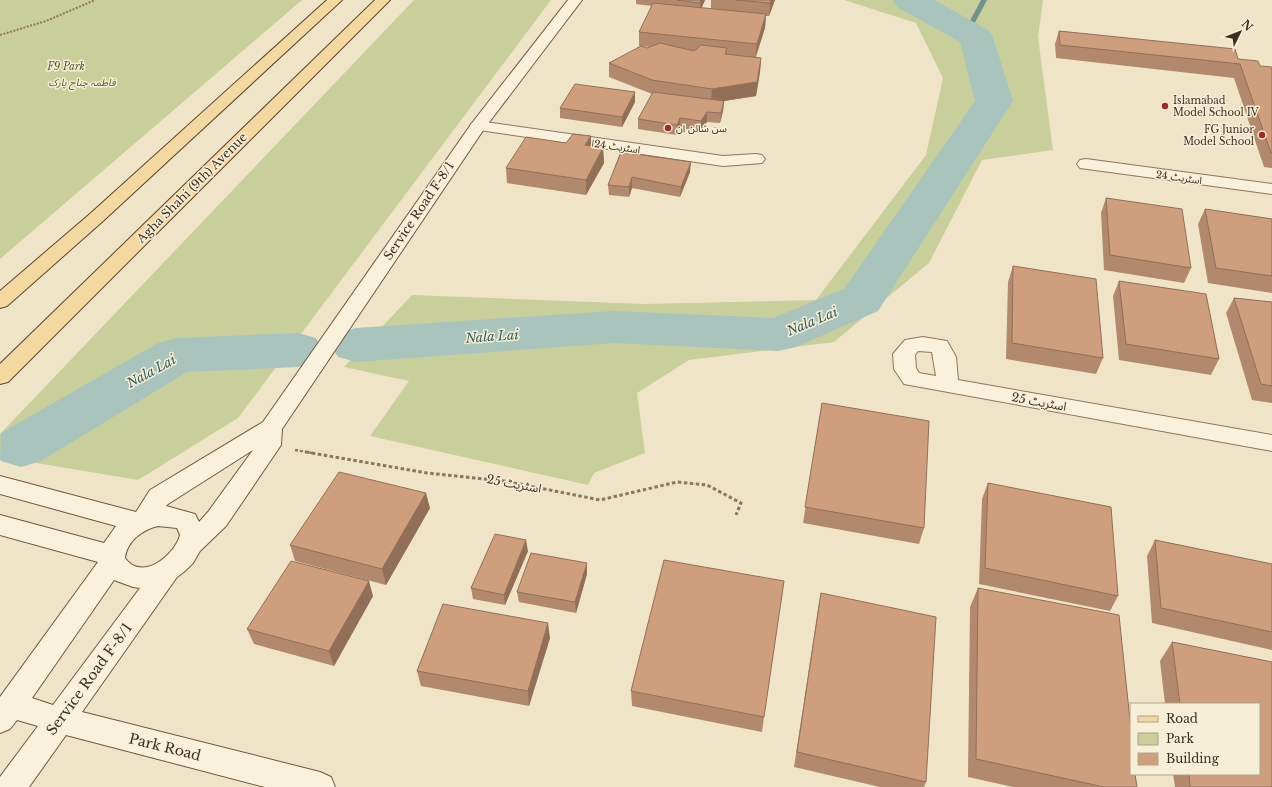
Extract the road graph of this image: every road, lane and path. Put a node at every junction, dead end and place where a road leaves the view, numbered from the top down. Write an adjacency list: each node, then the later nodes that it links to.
1 (95, 0): 5 (path)
2 (335, 0): 10 (main road)
3 (383, 0): 11 (main road, Agha Shahi (9th) Avenue)
4 (575, 0): 6 (street, Service Road F-8/1)
5 (0, 35)
6 (478, 126): 7 (street, اسٹریٹ 24ا); 13 (street, Service Road F-8/1)
7 (756, 159)
8 (1086, 164): 9 (street, اسٹریٹ 24)
9 (1272, 190)
10 (0, 302)
11 (0, 377)
12 (948, 383): 14 (street, اسٹریٹ 25)
13 (270, 436): 16 (path, اسٹریٹ 25); 17 (street, Service Road F-8/1); 19 (street, Service Road F-8/1)
14 (1272, 443)
15 (0, 485): 17 (street)
16 (736, 515)
17 (142, 521): 19 (street); 20 (street)
18 (0, 525): 20 (street)
19 (193, 543): 21 (street)
20 (113, 558): 21 (street); 22 (street)
21 (167, 571): 23 (street, Service Road F-8/1)
22 (6, 712): 23 (street, Park Road)
23 (60, 720): 25 (street, Service Road F-8/1); 26 (street, Park Road)
24 (0, 784): 25 (street)
25 (11, 787)
26 (320, 787)

